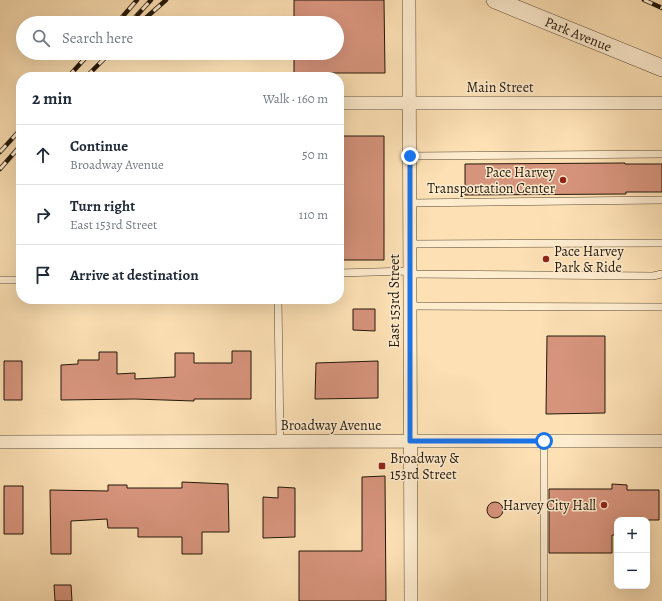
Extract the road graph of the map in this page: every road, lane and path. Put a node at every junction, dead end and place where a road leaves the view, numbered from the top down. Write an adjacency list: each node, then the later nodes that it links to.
1 (409, 0): 5 (street, East 153rd Street)
2 (495, 0): 3 (street, Park Avenue)
3 (662, 68)
4 (344, 103): 5 (street, Main Street)
5 (410, 103): 6 (street, Main Street); 8 (street, East 153rd Street)
6 (662, 103)
7 (662, 154): 8 (lane)
8 (410, 156): 10 (street, East 153rd Street)
9 (662, 200): 10 (lane)
10 (410, 203): 12 (street, East 153rd Street)
11 (662, 243): 12 (lane)
12 (410, 244): 14 (street, East 153rd Street)
13 (344, 273): 14 (lane)
14 (410, 273): 15 (lane); 19 (street, East 153rd Street)
15 (662, 274)
16 (0, 280): 17 (lane)
17 (16, 280)
18 (278, 304): 21 (lane)
19 (410, 306): 20 (lane); 22 (street, East 153rd Street)
20 (662, 307)
21 (280, 441): 22 (street, Broadway Avenue); 24 (street, Broadway Avenue)
22 (410, 441): 23 (street, Broadway Avenue); 26 (street, East 153rd Street)
23 (544, 441): 25 (street, Broadway Avenue); 27 (lane)
24 (0, 442)
25 (662, 442)
26 (411, 601)
27 (544, 601)

